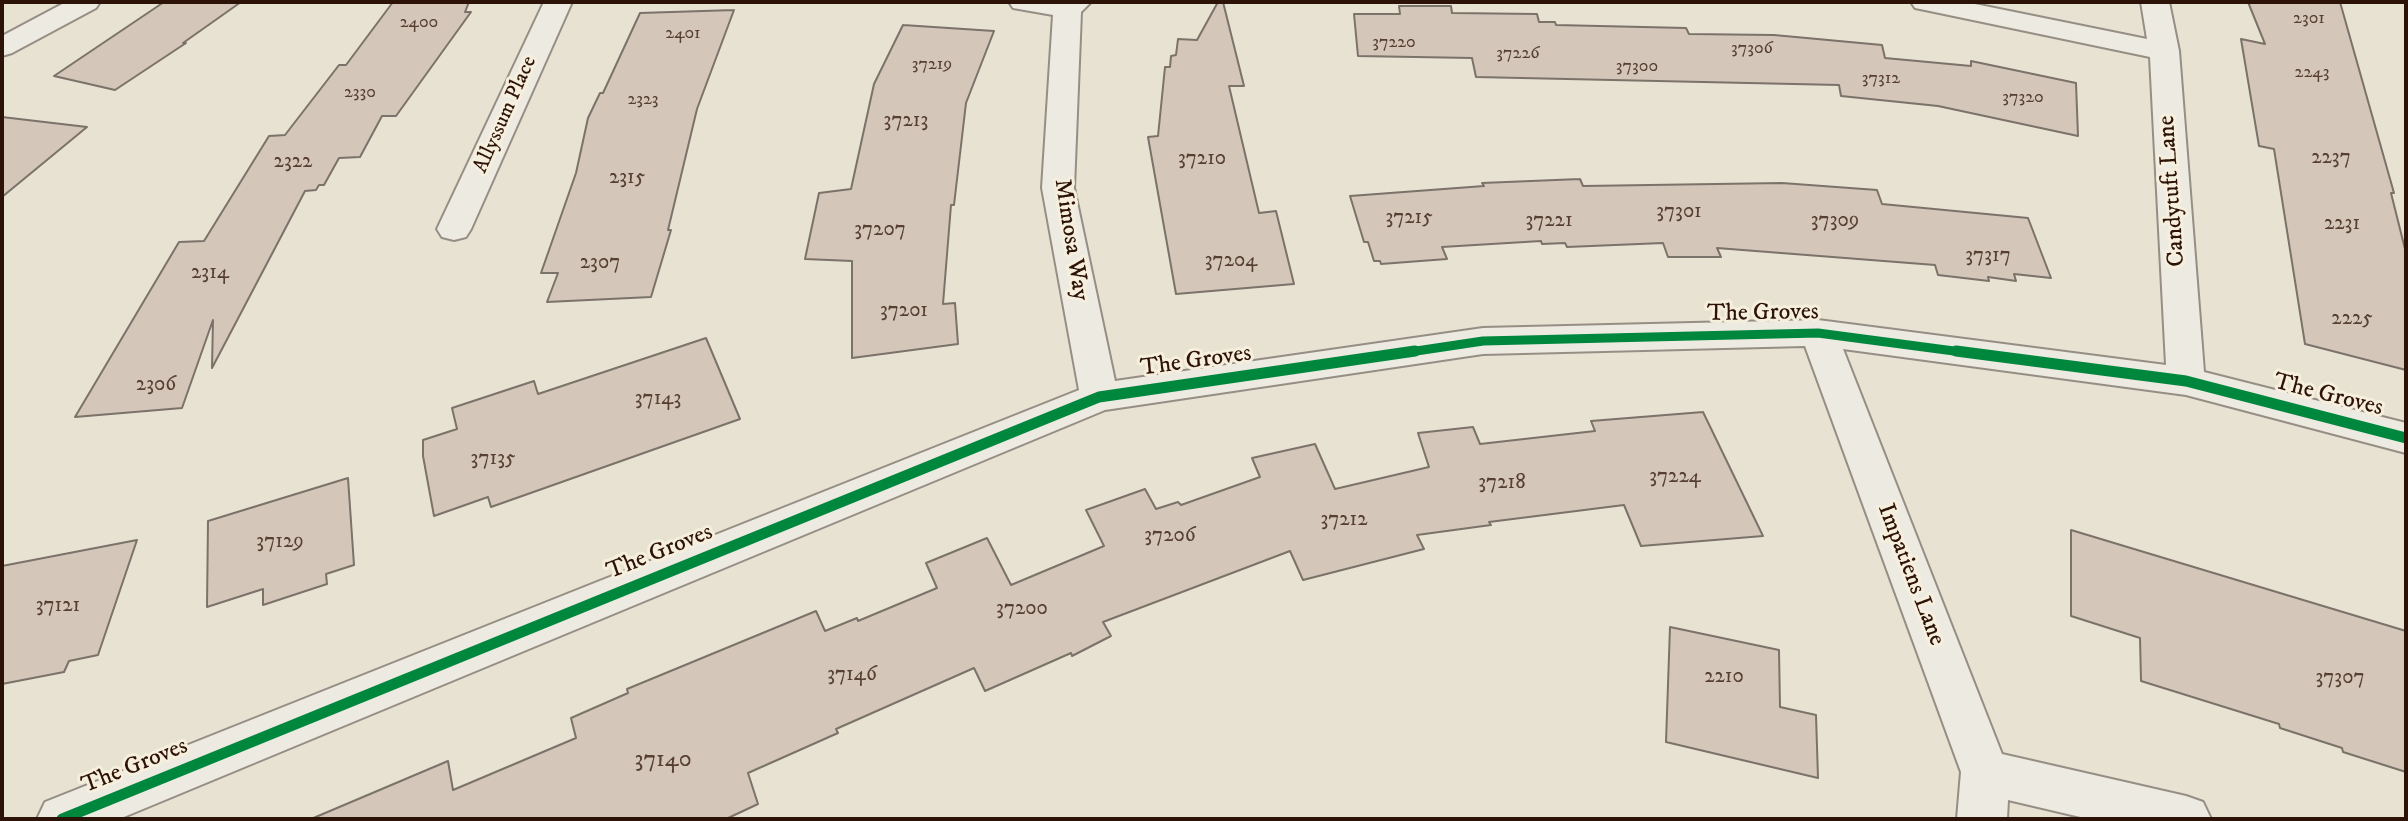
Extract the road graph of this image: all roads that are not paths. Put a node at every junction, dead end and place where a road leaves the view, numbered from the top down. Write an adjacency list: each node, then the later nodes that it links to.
1 (86, 2): 7 (street)
2 (558, 2): 9 (street, Allyssum Place)
3 (1023, 2): 6 (street)
4 (1925, 2): 8 (street)
5 (2155, 2): 8 (street, Candytuft Lane)
6 (1072, 5): 12 (street, Mimosa Way)
7 (2, 47)
8 (2164, 51): 11 (street, Candytuft Lane)
9 (454, 229)
10 (1818, 333): 11 (street, The Groves); 12 (street, The Groves); 14 (street, Impatiens Lane)
11 (2186, 381): 13 (street, The Groves)
12 (1099, 397): 15 (street, The Groves)
13 (2406, 438)
14 (1985, 772): 16 (street, Impatiens Lane); 17 (street)
15 (62, 819)
16 (1982, 819)
17 (2186, 819)

